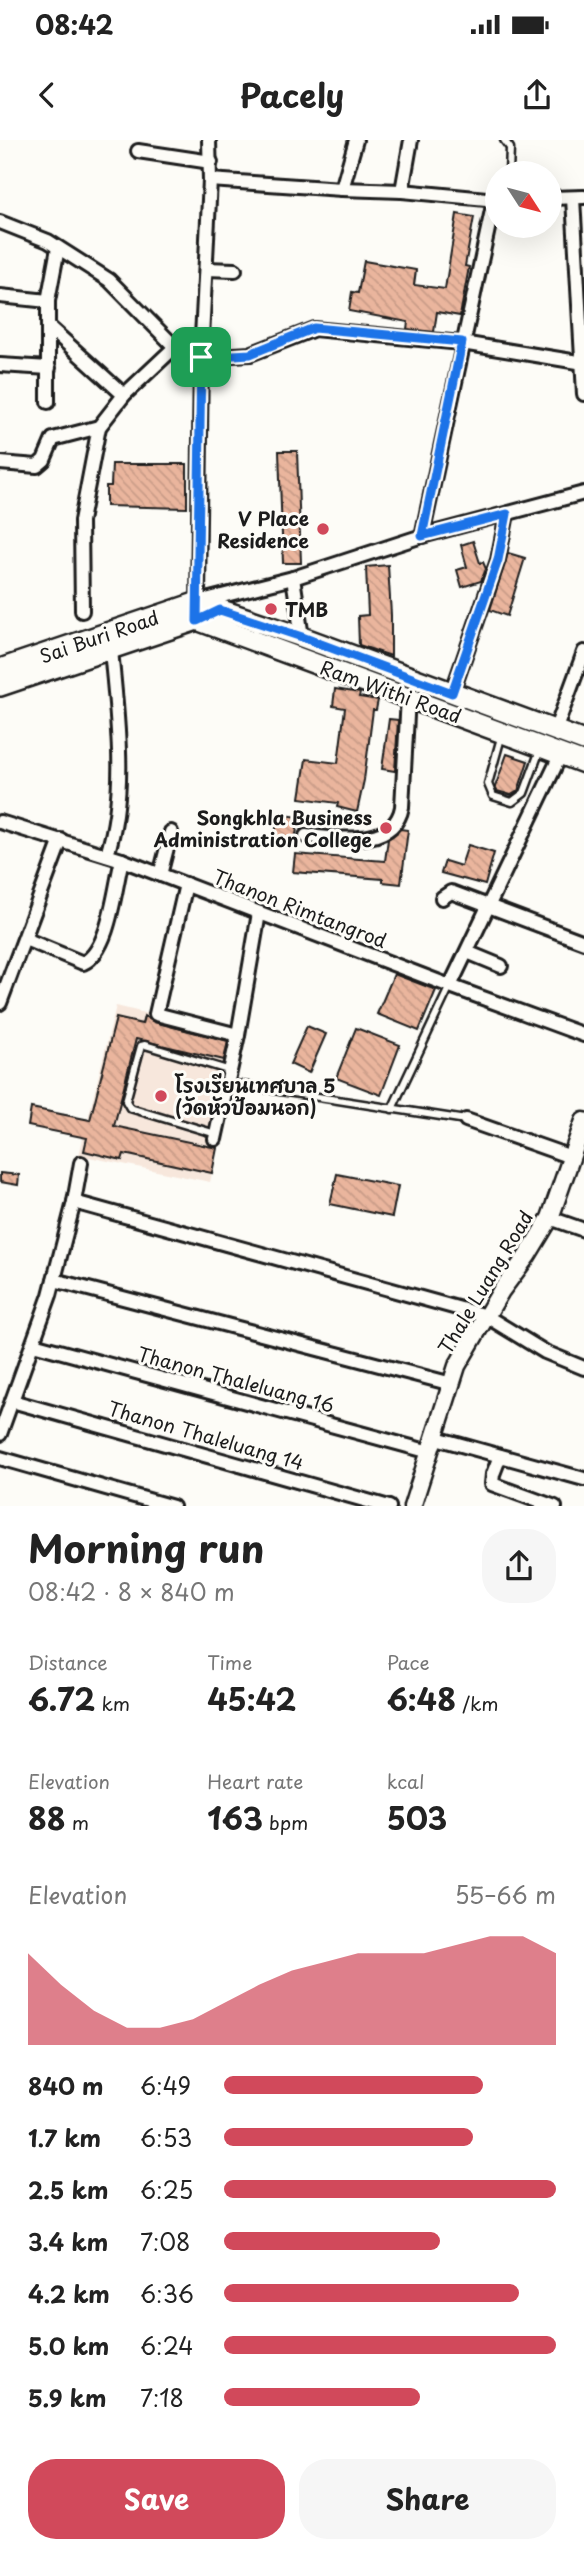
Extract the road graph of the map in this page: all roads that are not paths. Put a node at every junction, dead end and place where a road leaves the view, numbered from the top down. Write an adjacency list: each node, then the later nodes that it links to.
1 (209, 140): 7 (street)
2 (356, 140): 9 (street)
3 (411, 140): 10 (street)
4 (504, 140): 6 (lane)
5 (138, 151): 7 (street)
6 (509, 161)
7 (211, 162): 8 (street)
8 (210, 180): 9 (street); 16 (street)
9 (342, 190): 10 (street)
10 (402, 191): 12 (street)
11 (579, 197): 24 (street)
12 (485, 200)
13 (0, 222): 15 (street)
14 (486, 238): 21 (street)
15 (58, 248): 19 (street); 22 (street)
16 (206, 269): 17 (street); 23 (street)
17 (235, 270)
18 (0, 296): 19 (street)
19 (48, 301): 20 (street)
20 (49, 327): 26 (street); 28 (street)
21 (462, 342): 23 (street); 24 (street); 34 (street)
22 (175, 347): 23 (street); 28 (street)
23 (201, 357): 39 (street)
24 (583, 363): 27 (street)
25 (0, 365): 26 (street)
26 (50, 368): 29 (street)
27 (584, 394)
28 (124, 395): 30 (street)
29 (48, 401)
30 (99, 427): 31 (street); 38 (street)
31 (0, 463)
32 (584, 493): 33 (street)
33 (507, 514): 34 (street); 45 (street)
34 (422, 536): 35 (street)
35 (293, 578): 36 (street); 40 (street)
36 (271, 584): 37 (street); 39 (street)
37 (220, 610): 39 (main road, Ram Withi Road); 40 (main road, Ram Withi Road)
38 (82, 611)
39 (198, 612): 41 (main road, Sai Buri Road); 43 (main road, Sai Buri Road); 46 (main road, Ram Withi Road)
40 (302, 637): 45 (main road, Ram Withi Road)
41 (111, 649): 44 (main road, Sai Buri Road); 57 (street)
42 (584, 652): 47 (street)
43 (0, 669)
44 (0, 686)
45 (452, 693): 47 (main road, Ram Withi Road)
46 (408, 697): 48 (main road, Ram Withi Road); 55 (street)
47 (555, 731): 49 (main road, Ram Withi Road)
48 (503, 733): 50 (main road, Ram Withi Road); 50 (lane)
49 (584, 741)
50 (541, 746): 51 (main road, Ram Withi Road)
51 (561, 754): 52 (main road, Ram Withi Road); 62 (street)
52 (584, 763)
53 (0, 821): 56 (street, Thanon Rimtangrod)
54 (171, 832): 59 (street)
55 (306, 836)
56 (61, 841): 57 (street, Thanon Rimtangrod); 64 (street)
57 (107, 855): 58 (street, Thanon Rimtangrod)
58 (122, 860): 59 (street, Thanon Rimtangrod); 64 (street)
59 (160, 876): 60 (street, Thanon Rimtangrod)
60 (186, 884): 63 (street, Thanon Rimtangrod); 70 (street)
61 (442, 898): 62 (street)
62 (489, 906): 65 (street); 66 (street)
63 (258, 913): 68 (street, Thanon Rimtangrod); 70 (street)
64 (25, 939): 69 (street)
65 (584, 942)
66 (467, 952): 67 (street); 68 (street)
67 (501, 966)
68 (450, 986): 71 (street, Thanon Rimtangrod); 73 (lane)
69 (0, 1003)
70 (238, 1035): 72 (street)
71 (584, 1035)
72 (229, 1077): 73 (lane); 76 (street); 76 (lane)
73 (392, 1109): 74 (lane)
74 (466, 1121): 78 (street)
75 (584, 1121): 77 (main road, Thale Luang Road)
76 (216, 1137)
77 (581, 1139): 78 (main road, Thale Luang Road)
78 (571, 1157): 81 (main road, Thale Luang Road)
79 (81, 1163): 80 (street)
80 (74, 1202): 83 (street); 84 (street)
81 (550, 1218): 82 (street); 84 (main road, Thale Luang Road)
82 (584, 1230)
83 (54, 1280): 85 (street); 87 (street)
84 (486, 1316): 86 (street); 87 (main road, Thale Luang Road)
85 (33, 1344): 88 (street); 90 (street, Thanon Thaleluang 16)
86 (584, 1368)
87 (452, 1384): 90 (main road, Thale Luang Road)
88 (12, 1401): 89 (street); 95 (street, Thanon Thaleluang 14)
89 (0, 1434)
90 (433, 1445): 91 (street, Thanon Thaleluang 16); 96 (main road, Thale Luang Road)
91 (500, 1456): 93 (street, Thanon Thaleluang 16); 97 (street)
92 (0, 1458): 94 (street)
93 (584, 1479)
94 (169, 1506)
95 (385, 1506)
96 (412, 1506)
97 (552, 1506)

